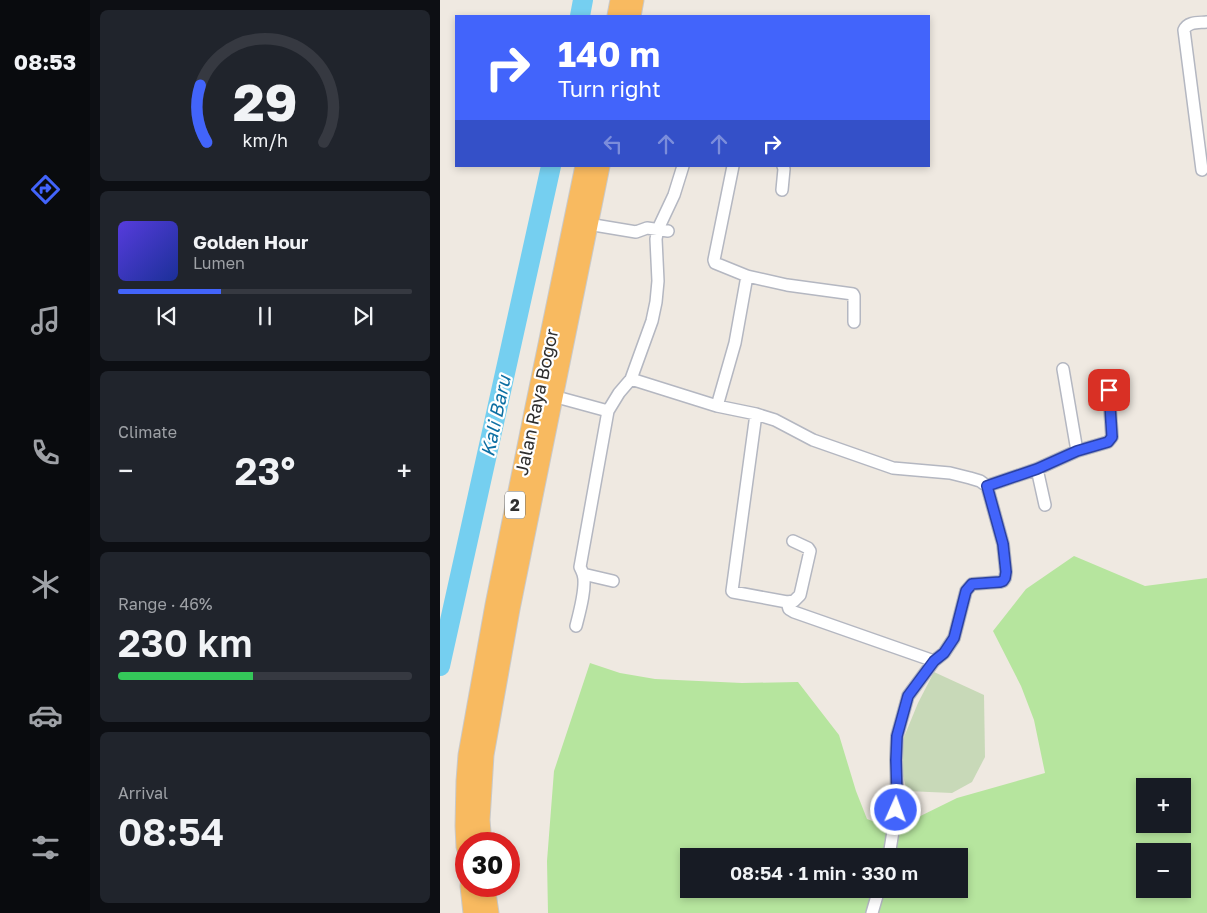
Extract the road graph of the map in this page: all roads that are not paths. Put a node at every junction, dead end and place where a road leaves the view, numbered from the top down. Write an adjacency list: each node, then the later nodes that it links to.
1 (620, 0): 3 (highway)
2 (634, 0): 4 (highway)
3 (617, 15)
4 (631, 15)
5 (1207, 22): 11 (street)
6 (585, 167): 23 (highway, Jalan Raya Bogor / 2)
7 (600, 167): 13 (highway, Jalan Raya Bogor / 2)
8 (683, 167): 14 (street)
9 (733, 167): 15 (street)
10 (783, 167): 12 (street)
11 (1202, 170)
12 (782, 190)
13 (588, 224): 14 (street); 20 (highway, Jalan Raya Bogor / 2)
14 (663, 230): 18 (street)
15 (747, 276): 16 (street); 21 (street)
16 (854, 322)
17 (1063, 369): 25 (street)
18 (631, 378): 21 (street); 22 (street)
19 (1108, 379): 25 (street)
20 (553, 396): 22 (street); 23 (highway, Jalan Raya Bogor / 2)
21 (717, 406): 24 (street)
22 (608, 411): 30 (street)
23 (541, 413): 35 (highway, Jalan Raya Bogor / 2); 36 (highway, Jalan Raya Bogor / 2)
24 (756, 414): 27 (street); 32 (street)
25 (1077, 451): 26 (street)
26 (1037, 469): 27 (street); 28 (street)
27 (987, 486): 34 (street)
28 (1045, 505)
29 (793, 541): 32 (street)
30 (583, 574): 31 (street); 33 (street)
31 (613, 581)
32 (787, 602): 34 (street)
33 (576, 626)
34 (934, 661): 37 (street)
35 (465, 832)
36 (481, 832)
37 (890, 848)
38 (471, 897): 41 (highway)
39 (487, 897): 42 (highway)
40 (876, 898): 43 (street)
41 (473, 913)
42 (489, 913)
43 (872, 913)

